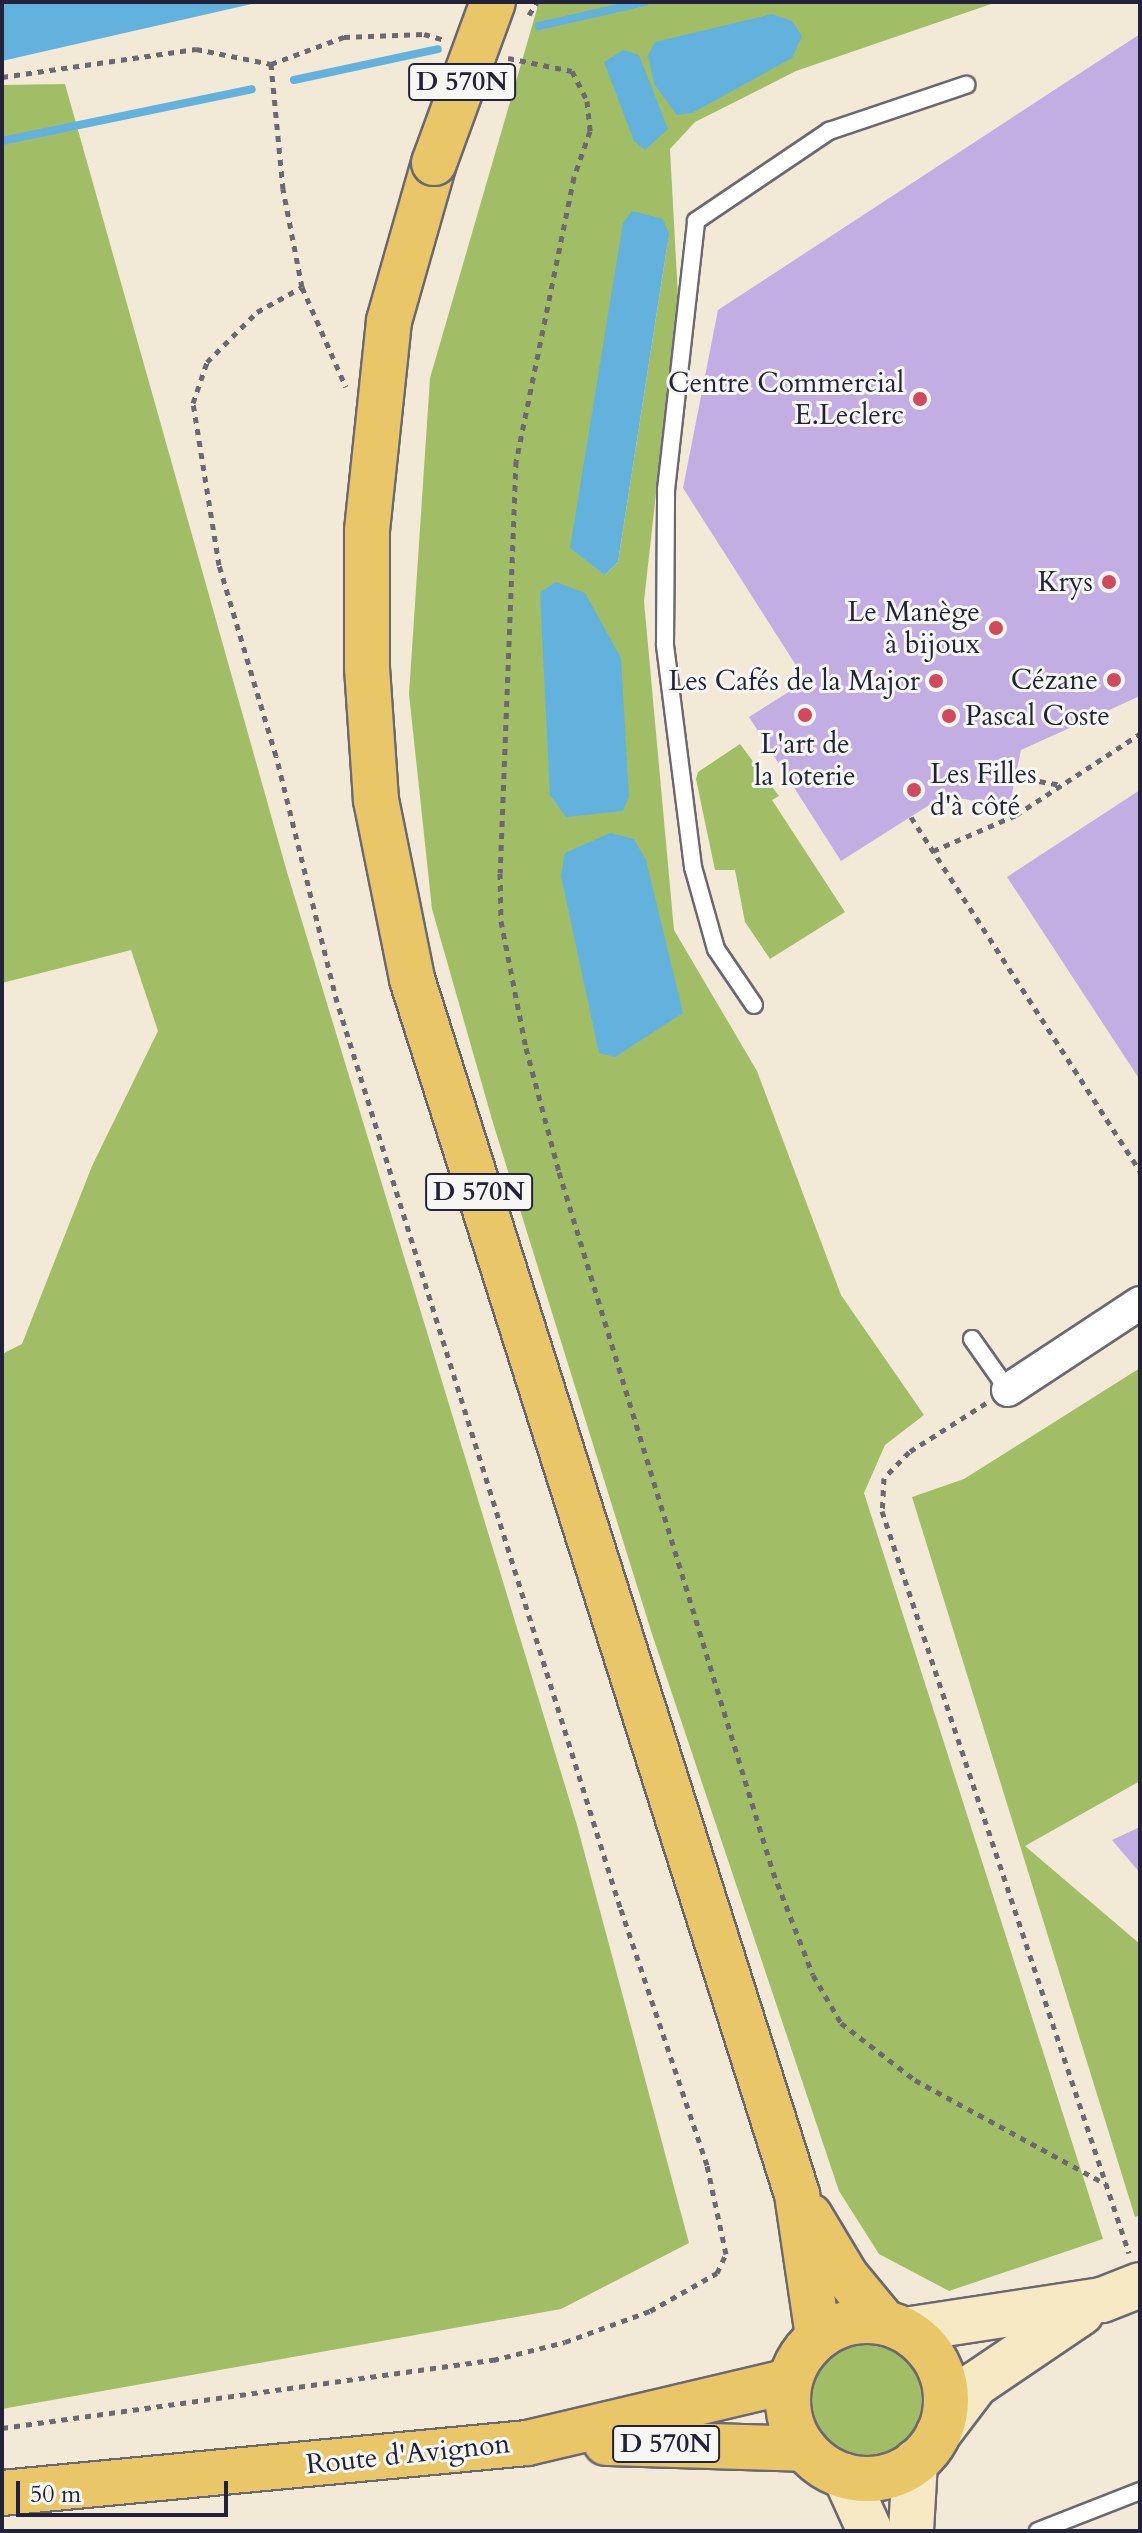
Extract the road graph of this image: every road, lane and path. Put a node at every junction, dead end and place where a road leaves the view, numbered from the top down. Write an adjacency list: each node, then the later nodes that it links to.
1 (493, 2): 20 (main road, D 570N, bridge)
2 (453, 42): 4 (path)
3 (495, 55): 19 (path)
4 (271, 64): 5 (path); 7 (path)
5 (2, 77)
6 (966, 85): 14 (lane)
7 (302, 287): 8 (path); 25 (path)
8 (349, 395)
9 (1140, 734): 11 (path)
10 (1016, 777): 11 (path)
11 (1062, 785): 13 (path)
12 (911, 817): 13 (path)
13 (933, 851): 15 (path)
14 (754, 1005)
15 (1140, 1171)
16 (1140, 1303): 18 (street)
17 (972, 1339): 18 (lane)
18 (1008, 1390): 19 (path)
19 (1106, 2184): 21 (path)
20 (797, 2194): 22 (main road, D 570N); 23 (main road, D 570N)
21 (1127, 2290): 22 (main road); 27 (main road)
22 (895, 2326): 23 (main road); 27 (main road)
23 (818, 2337): 24 (main road)
24 (789, 2381): 26 (main road, D 570N); 28 (main road)
25 (2, 2428)
26 (527, 2443): 28 (main road, D 570N); 31 (main road, Route d'Avignon / D 570N)
27 (927, 2448): 29 (main road); 33 (main road)
28 (805, 2449): 29 (main road)
29 (845, 2476): 32 (main road)
30 (1140, 2491): 34 (lane)
31 (2, 2493)
32 (870, 2531)
33 (911, 2531)
34 (1038, 2531)

